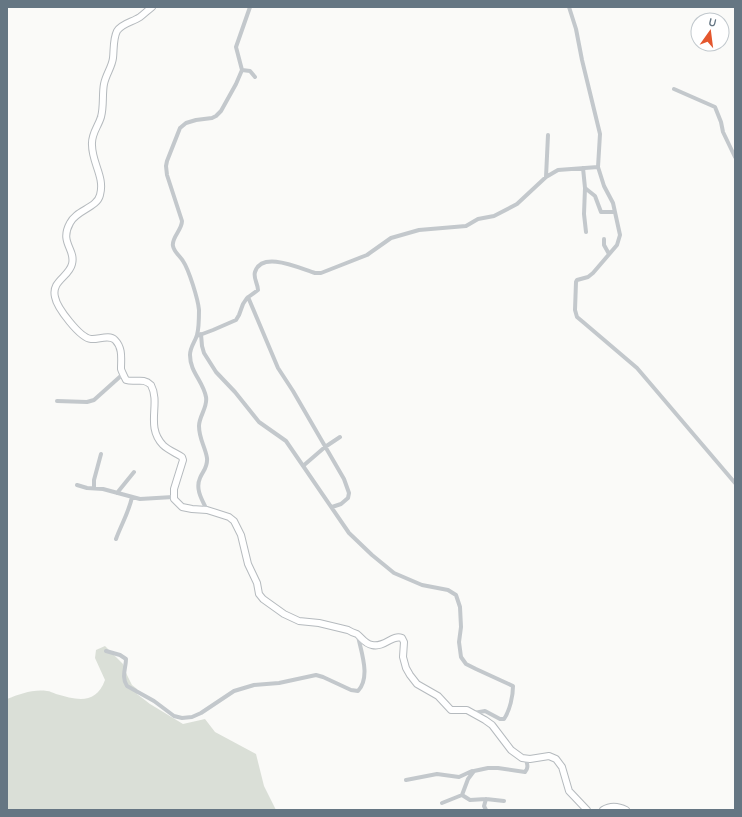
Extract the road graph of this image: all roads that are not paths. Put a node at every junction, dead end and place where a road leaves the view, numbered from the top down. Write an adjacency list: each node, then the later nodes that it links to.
1 (152, 7): 19 (main road)
2 (250, 7): 4 (street)
3 (569, 7): 9 (street)
4 (242, 70): 5 (street); 18 (street)
5 (255, 77)
6 (674, 89): 8 (street)
7 (548, 135): 11 (street)
8 (735, 157)
9 (598, 167): 10 (street); 13 (street)
10 (583, 168): 11 (street); 12 (street)
11 (546, 177): 17 (street)
12 (585, 188): 13 (street); 14 (street)
13 (615, 212): 16 (street)
14 (586, 232)
15 (604, 239): 16 (street)
16 (609, 254): 26 (street)
17 (248, 297): 18 (street); 22 (street)
18 (199, 335): 24 (street); 33 (street)
19 (123, 374): 20 (street); 31 (main road)
20 (58, 401)
21 (340, 437): 22 (street)
22 (325, 447): 24 (street); 32 (street)
23 (101, 454): 28 (street)
24 (303, 466): 32 (street)
25 (134, 472): 29 (street)
26 (735, 483)
27 (77, 485): 28 (street)
28 (94, 488): 29 (street)
29 (117, 493): 30 (street)
30 (132, 497): 31 (street); 34 (street)
31 (173, 497): 33 (main road)
32 (332, 508): 37 (street)
33 (206, 510): 35 (main road)
34 (116, 539)
35 (358, 636): 36 (street); 37 (main road)
36 (106, 651)
37 (474, 713): 38 (main road)
38 (526, 759): 39 (street); 46 (main road)
39 (474, 771): 40 (street); 41 (street)
40 (406, 780)
41 (462, 795): 42 (street); 44 (street)
42 (486, 799): 43 (street); 45 (street)
43 (504, 801)
44 (442, 803)
45 (486, 810)
46 (587, 810)
47 (603, 810): 48 (main road)
48 (626, 810)

